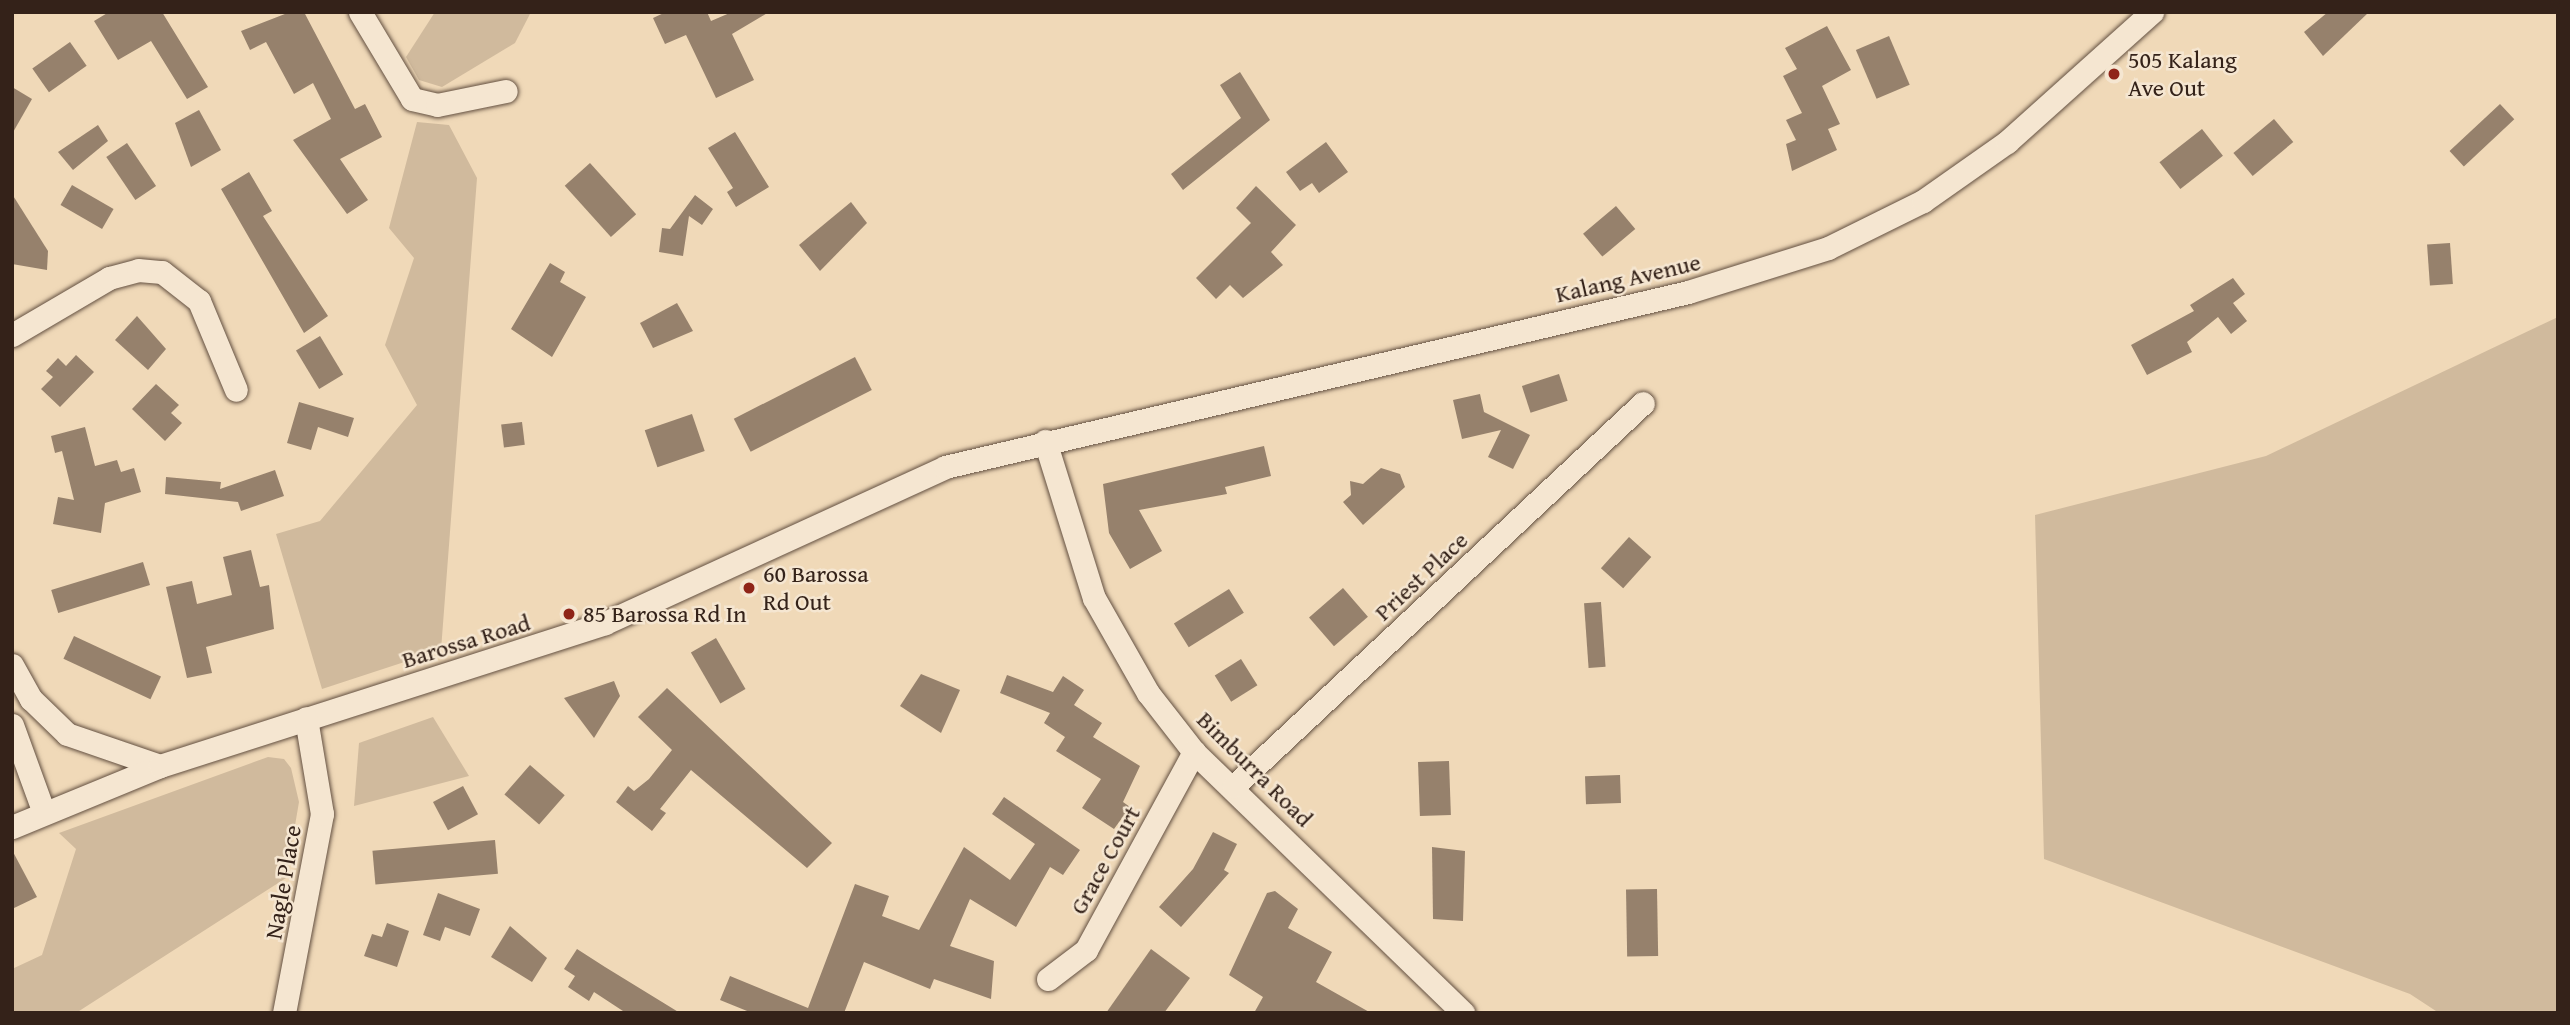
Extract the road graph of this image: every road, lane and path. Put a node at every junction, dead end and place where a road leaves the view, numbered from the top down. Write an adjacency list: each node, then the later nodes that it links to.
1 (360, 12): 3 (street)
2 (2152, 12): 7 (street, Kalang Avenue)
3 (506, 91)
4 (12, 335): 5 (street)
5 (236, 390)
6 (1643, 403): 13 (street, Priest Place)
7 (1045, 441): 9 (street, Barossa Road); 11 (street, Bimburra Road)
8 (12, 665): 12 (street)
9 (306, 718): 12 (street, Barossa Road); 17 (street, Nagle Place)
10 (12, 725): 14 (street)
11 (1194, 752): 13 (street, Bimburra Road); 16 (street, Grace Court)
12 (160, 766): 14 (street, Barossa Road)
13 (1234, 786): 18 (street, Bimburra Road)
14 (43, 810): 15 (street, Barossa Road)
15 (12, 827)
16 (1048, 979)
17 (284, 1013)
18 (1463, 1013)

